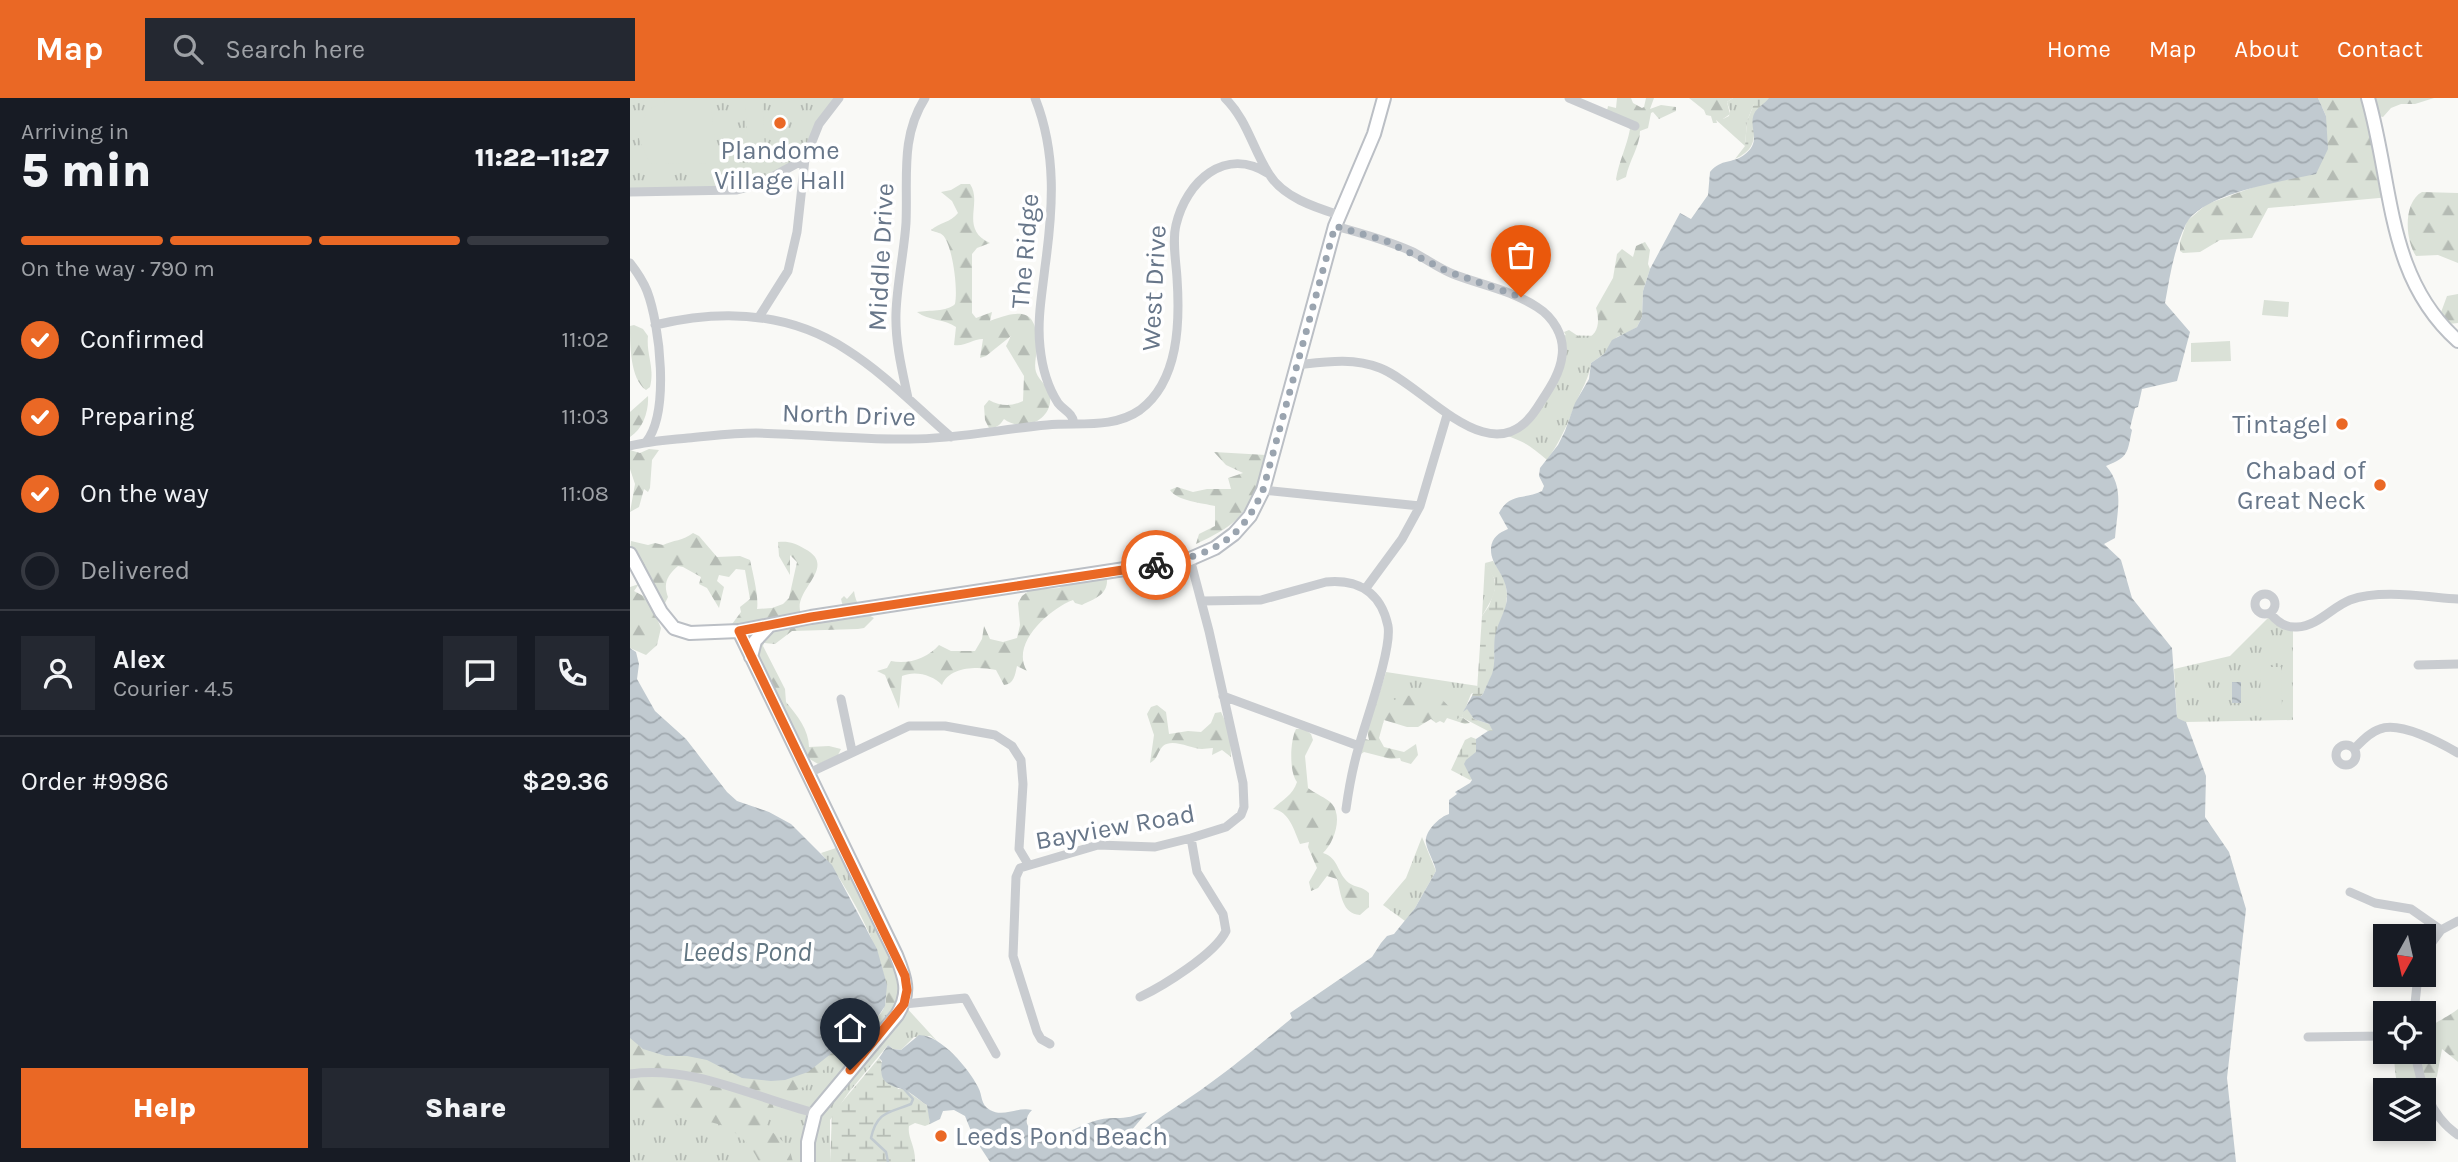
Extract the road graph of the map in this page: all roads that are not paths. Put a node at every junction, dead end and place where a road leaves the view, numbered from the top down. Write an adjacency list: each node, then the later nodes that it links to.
1 (839, 98): 10 (street)
2 (925, 98): 20 (street, Middle Drive)
3 (1035, 98): 21 (street, The Ridge)
4 (1225, 98): 9 (street)
5 (1384, 98): 14 (main road)
6 (1569, 98): 8 (street)
7 (2368, 98): 18 (main road)
8 (1635, 126)
9 (1257, 150): 11 (street); 12 (street)
10 (805, 159): 13 (street); 16 (street)
11 (1244, 165): 12 (street, West Drive); 24 (street, West Drive)
12 (1269, 174): 14 (street)
13 (630, 192)
14 (1337, 221): 19 (main road); 23 (street)
15 (630, 263): 17 (street)
16 (759, 317): 17 (street); 20 (street)
17 (655, 325): 27 (street)
18 (2458, 341)
19 (1296, 365): 23 (street); 29 (main road)
20 (908, 398): 22 (street)
21 (1060, 406): 24 (street); 24 (street, The Ridge)
22 (925, 415): 25 (street); 26 (street)
23 (1447, 415): 30 (street)
24 (1066, 423): 25 (street, North Drive)
25 (951, 436): 26 (street, North Drive)
26 (923, 439): 27 (street, North Drive)
27 (646, 442): 28 (street, North Drive)
28 (630, 446)
29 (1263, 490): 30 (street); 32 (main road)
30 (1420, 506): 33 (street)
31 (630, 554): 38 (main road)
32 (1190, 559): 35 (street, Bayview Road); 37 (main road)
33 (1366, 588): 35 (street); 44 (street)
34 (2458, 599): 36 (street)
35 (1202, 601): 42 (street, Bayview Road)
36 (2270, 613)
37 (769, 626): 38 (main road); 39 (main road)
38 (739, 631): 39 (main road)
39 (751, 657): 48 (main road)
40 (2458, 664): 41 (street)
41 (2418, 665)
42 (1223, 696): 44 (street); 50 (street, Bayview Road)
43 (841, 699): 46 (street)
44 (1359, 746): 49 (street)
45 (2354, 749): 47 (street)
46 (852, 751): 48 (street, Bayview Road); 51 (street, Bayview Road)
47 (2458, 753)
48 (808, 773): 57 (main road)
49 (1346, 809)
50 (1191, 838): 51 (street, Bayview Road); 56 (street)
51 (1028, 864): 60 (street)
52 (2350, 892): 54 (street)
53 (2458, 921): 54 (street)
54 (2441, 930): 55 (street)
55 (2436, 937)
56 (1140, 998)
57 (904, 1004): 61 (street); 64 (main road)
58 (2373, 1036): 59 (street)
59 (2308, 1037)
60 (1050, 1044)
61 (996, 1054)
62 (2417, 1064): 65 (street)
63 (630, 1074): 64 (street)
64 (816, 1113): 66 (main road)
65 (2458, 1135)
66 (808, 1162)

